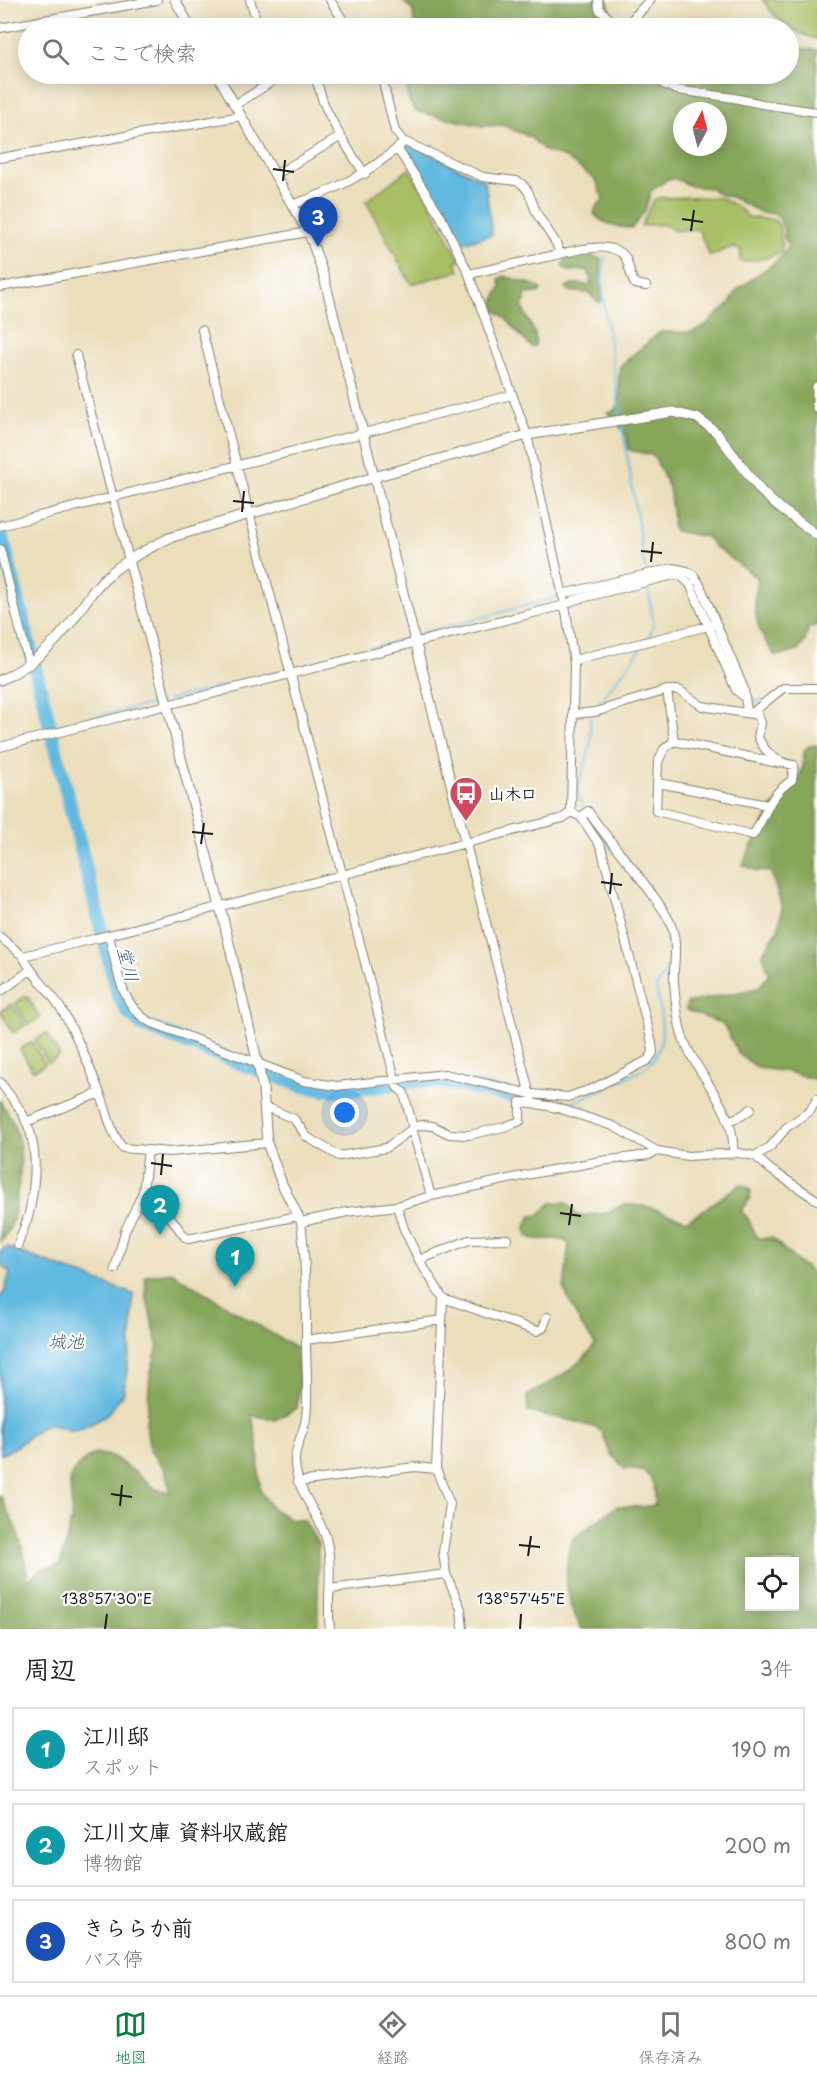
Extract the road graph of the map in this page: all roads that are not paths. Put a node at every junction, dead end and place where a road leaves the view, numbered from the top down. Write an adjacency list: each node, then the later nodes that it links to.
1 (157, 0): 7 (street)
2 (175, 0): 8 (street)
3 (250, 0): 9 (street)
4 (330, 0): 10 (street)
5 (598, 0): 11 (street)
6 (650, 0): 12 (street)
7 (56, 18)
8 (186, 18)
9 (256, 18)
10 (342, 18)
11 (608, 18)
12 (634, 18)
13 (18, 25): 14 (street)
14 (0, 28)
15 (223, 84): 20 (street)
16 (268, 84): 20 (street)
17 (317, 84): 23 (street)
18 (384, 84): 24 (street)
19 (663, 84): 21 (street)
20 (235, 105): 22 (street)
21 (817, 112)
22 (241, 116): 26 (street); 28 (street)
23 (340, 137): 27 (street); 28 (street)
24 (404, 141): 25 (street); 31 (street)
25 (397, 148): 27 (street); 32 (street)
26 (0, 158)
27 (364, 174): 29 (street)
28 (275, 175): 29 (street)
29 (292, 204): 30 (street)
30 (308, 232): 34 (street); 40 (street)
31 (560, 254): 32 (street); 33 (street)
32 (469, 274): 38 (street)
33 (646, 286)
34 (0, 287)
35 (202, 330): 42 (street)
36 (76, 355): 44 (street)
37 (817, 387): 39 (street)
38 (512, 395): 40 (street); 41 (street)
39 (817, 408)
40 (364, 434): 42 (street); 43 (street)
41 (527, 435): 43 (street); 47 (street); 51 (street)
42 (237, 466): 44 (street); 45 (street)
43 (375, 477): 45 (street); 54 (street)
44 (113, 498): 46 (street); 49 (street)
45 (249, 514): 49 (street); 57 (street)
46 (2, 526)
47 (817, 535)
48 (0, 549): 56 (street)
49 (129, 560): 56 (street); 61 (street)
50 (675, 571): 51 (street); 52 (street); 53 (street)
51 (562, 594): 52 (street)
52 (565, 605): 54 (street); 55 (street)
53 (712, 625): 55 (street); 62 (street)
54 (416, 642): 57 (street); 71 (street)
55 (574, 660): 63 (street)
56 (30, 665): 58 (street)
57 (291, 674): 61 (street); 72 (street)
58 (0, 680)
59 (817, 688): 62 (street)
60 (667, 690): 62 (street); 63 (street); 64 (street)
61 (167, 705): 65 (street); 73 (street)
62 (749, 713): 66 (street)
63 (574, 714): 69 (street)
64 (674, 741): 66 (street); 67 (street)
65 (0, 747)
66 (780, 763): 68 (street)
67 (659, 783): 68 (street); 68 (street)
68 (767, 805)
69 (571, 812): 70 (street); 71 (street)
70 (581, 817): 84 (street); 88 (street)
71 (466, 844): 72 (street); 84 (street)
72 (342, 875): 73 (street); 82 (street)
73 (220, 906): 74 (street); 80 (street)
74 (110, 935): 76 (street); 80 (street)
75 (0, 937): 77 (street)
76 (98, 938): 77 (street)
77 (23, 956): 78 (street)
78 (29, 971): 79 (street); 83 (street)
79 (0, 992)
80 (258, 1064): 82 (street); 86 (street)
81 (0, 1082): 89 (street)
82 (396, 1082): 84 (street); 90 (street)
83 (100, 1093): 89 (street); 92 (street)
84 (532, 1098): 90 (street); 93 (street)
85 (817, 1099): 95 (street)
86 (264, 1109): 90 (street); 91 (street)
87 (751, 1109): 88 (street)
88 (728, 1121): 94 (street)
89 (26, 1122): 102 (street)
90 (413, 1128): 96 (street)
91 (267, 1143): 92 (street); 100 (street)
92 (148, 1150): 97 (street)
93 (657, 1151): 94 (street); 96 (street)
94 (733, 1153): 95 (street)
95 (755, 1156): 98 (street)
96 (431, 1196): 99 (street)
97 (140, 1198): 100 (street); 104 (street)
98 (817, 1200)
99 (397, 1206): 100 (street); 103 (street)
100 (299, 1219): 108 (street)
101 (507, 1239): 103 (street)
102 (18, 1245)
103 (419, 1260): 105 (street)
104 (115, 1269)
105 (443, 1298): 106 (street); 107 (street)
106 (547, 1317)
107 (441, 1320): 108 (street); 109 (street)
108 (306, 1340): 110 (street)
109 (436, 1469): 110 (street); 111 (street)
110 (298, 1482): 112 (street)
111 (446, 1574): 112 (street); 114 (street)
112 (330, 1589): 113 (street)
113 (330, 1629)
114 (463, 1629)

